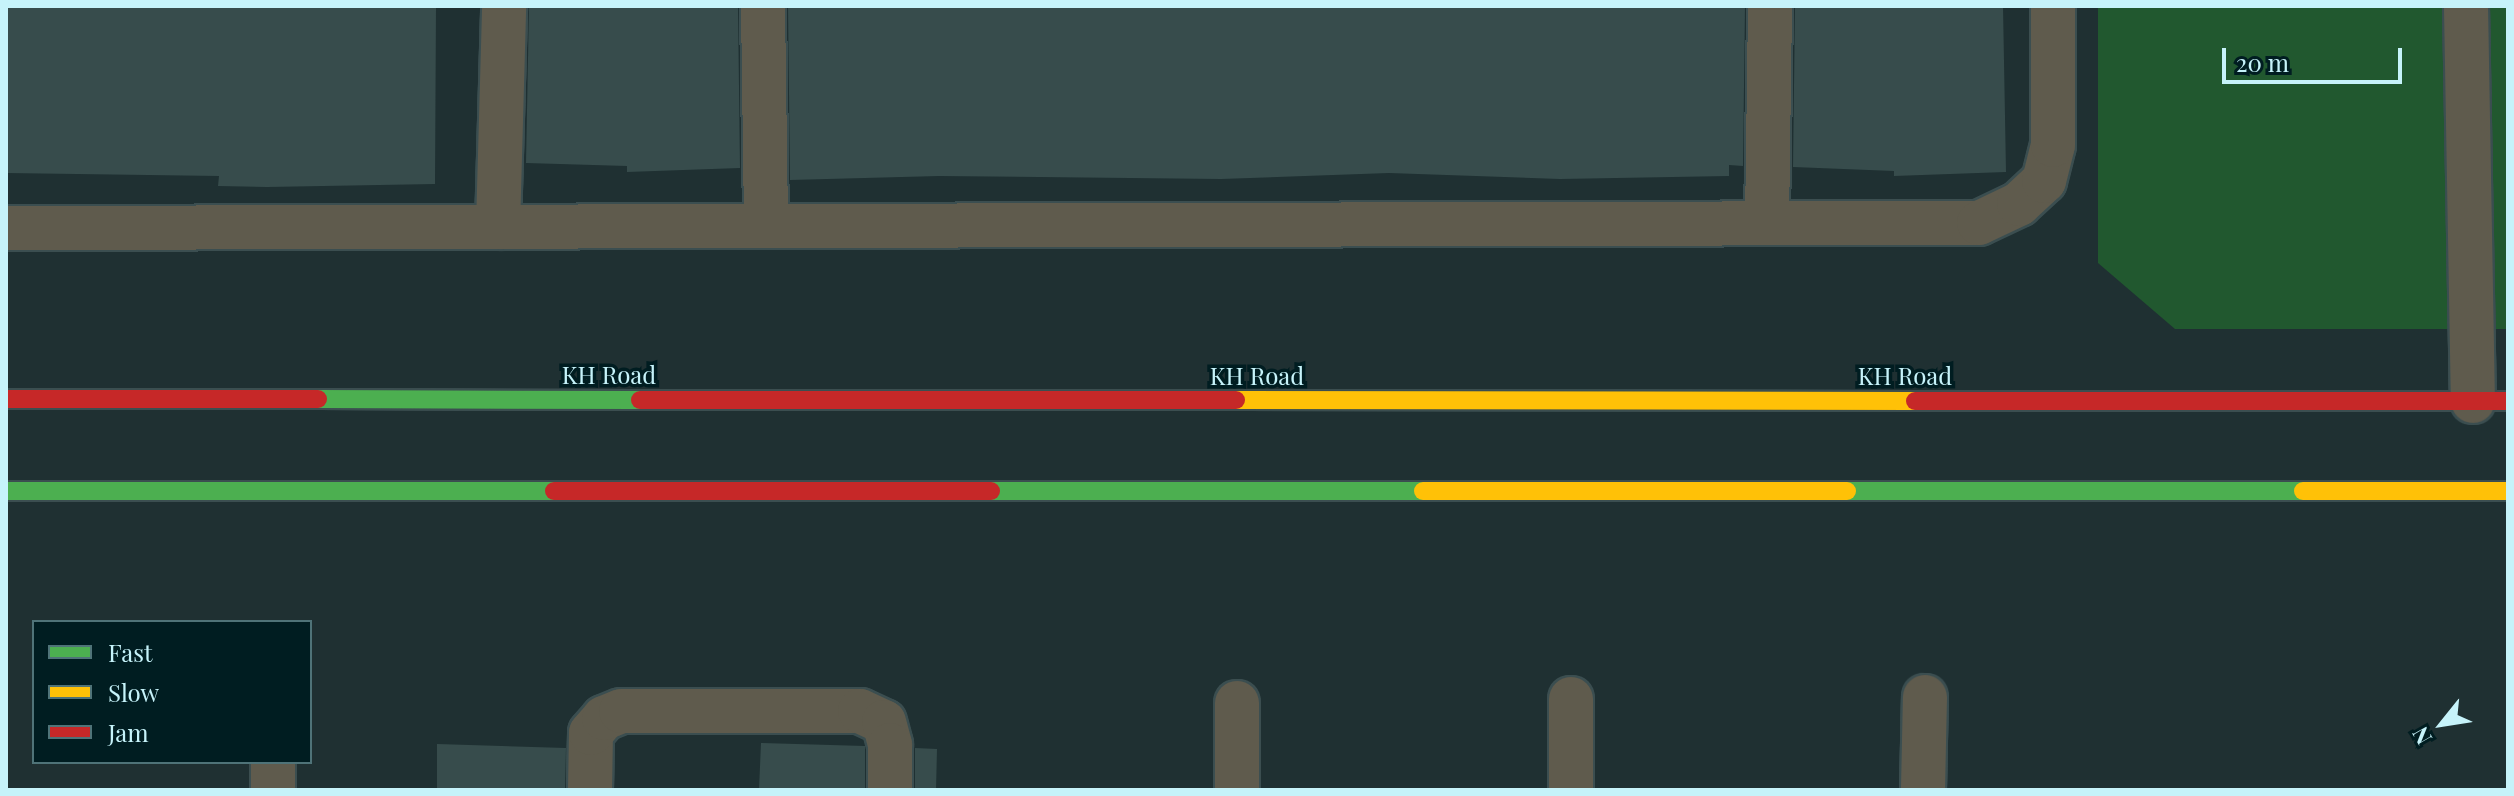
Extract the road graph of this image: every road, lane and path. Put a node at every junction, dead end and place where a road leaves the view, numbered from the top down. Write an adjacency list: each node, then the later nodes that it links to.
1 (504, 6): 8 (street)
2 (763, 6): 7 (street)
3 (1770, 6): 6 (street)
4 (2053, 6): 6 (street)
5 (2466, 6): 11 (street)
6 (1767, 223): 7 (street)
7 (766, 226): 8 (street)
8 (498, 227): 9 (street)
9 (6, 228)
10 (6, 399): 11 (main road, KH Road)
11 (2490, 401)
12 (6, 491): 13 (main road)
13 (2508, 491)
14 (1925, 697): 23 (street)
15 (1571, 699): 22 (street)
16 (1237, 703): 21 (street)
17 (273, 764): 18 (street)
18 (273, 790)
19 (590, 790): 20 (street)
20 (890, 790)
21 (1237, 790)
22 (1571, 790)
23 (1923, 790)

